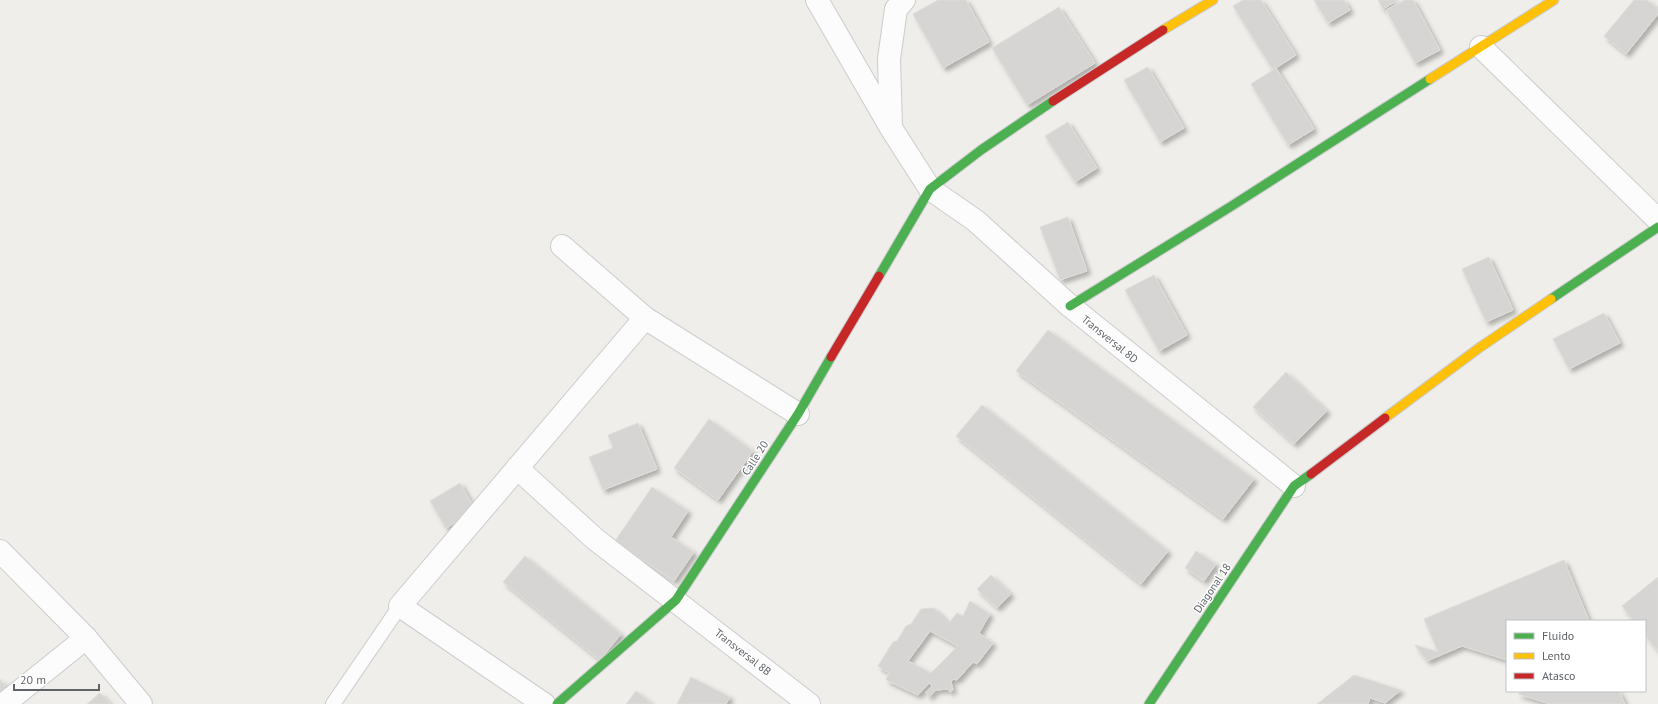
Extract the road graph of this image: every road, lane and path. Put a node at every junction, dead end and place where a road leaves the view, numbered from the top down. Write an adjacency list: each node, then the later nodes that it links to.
1 (817, 0): 6 (street)
2 (904, 0): 6 (street)
3 (1213, 0): 7 (street)
4 (1554, 0): 5 (street)
5 (1481, 47): 8 (street); 11 (street)
6 (891, 128): 7 (street)
7 (930, 189): 11 (street, Transversal 8D); 13 (street, Calle 20)
8 (1658, 220)
9 (1658, 226): 15 (street, Diagonal 18)
10 (562, 246): 12 (street)
11 (1070, 306): 15 (street, Transversal 8D)
12 (645, 318): 13 (street); 14 (street)
13 (798, 414): 17 (street, Calle 20)
14 (517, 468): 17 (street, Transversal 8B); 18 (street)
15 (1294, 486): 26 (street, Diagonal 18)
16 (0, 551): 19 (street)
17 (676, 600): 24 (street, Calle 20); 25 (street, Transversal 8B)
18 (400, 606): 22 (lane); 23 (street)
19 (86, 638): 20 (street); 21 (street)
20 (4, 704)
21 (142, 704)
22 (333, 704)
23 (544, 704)
24 (557, 704)
25 (809, 704)
26 (1149, 704)

